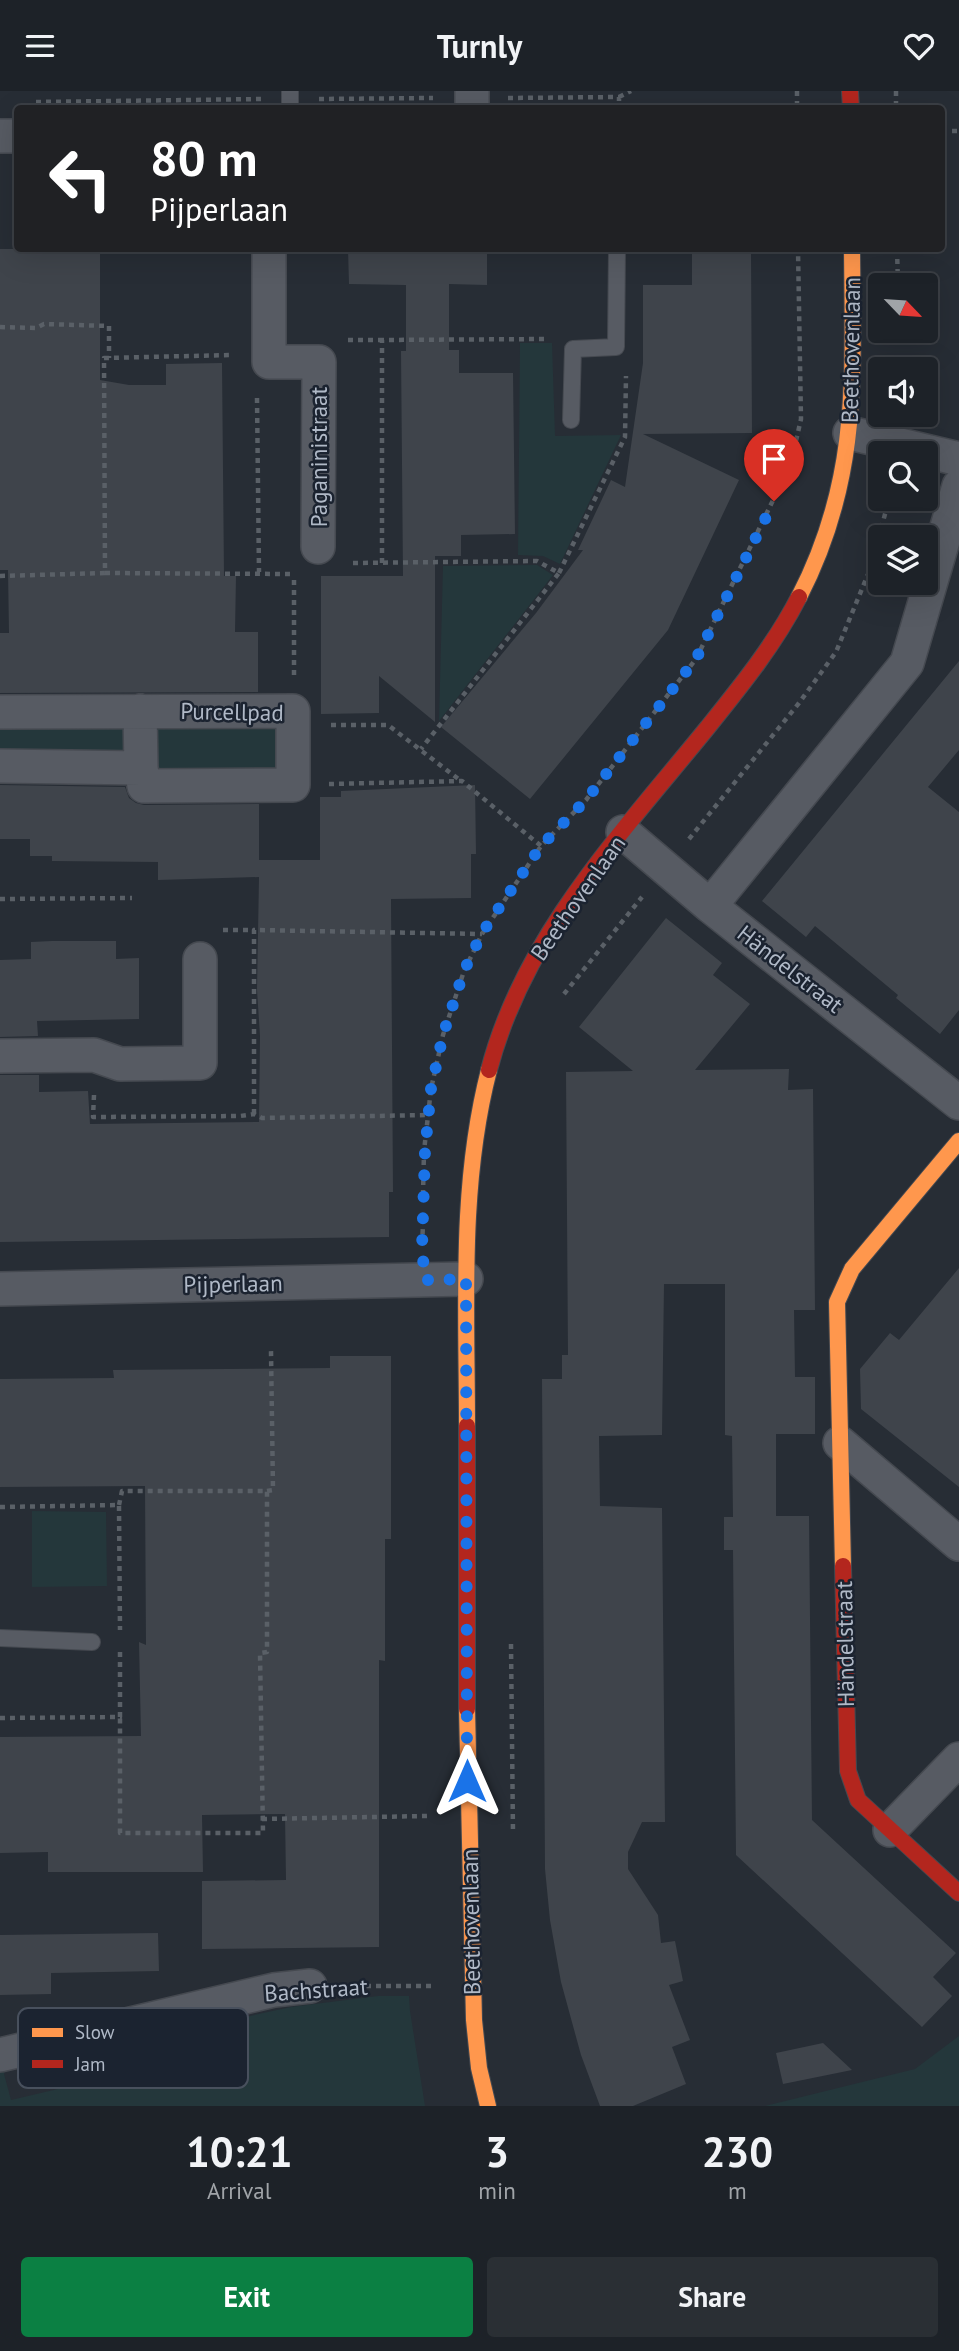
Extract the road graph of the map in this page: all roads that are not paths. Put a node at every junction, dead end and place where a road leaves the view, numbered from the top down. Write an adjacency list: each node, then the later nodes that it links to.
1 (270, 252): 8 (street, Paganinistraat)
2 (617, 252): 4 (lane)
3 (852, 252): 5 (street, Beethovenlaan)
4 (571, 420)
5 (850, 433): 6 (street); 13 (street, Beethovenlaan)
6 (959, 459)
7 (959, 486): 14 (street)
8 (320, 560)
9 (140, 711): 10 (street, Purcellpad); 12 (street); 12 (street, Purcellpad)
10 (0, 712)
11 (0, 766): 12 (street)
12 (141, 768)
13 (624, 832): 14 (street, Händelstraat); 19 (street, Beethovenlaan)
14 (710, 906): 17 (street, Händelstraat)
15 (200, 959): 16 (street)
16 (0, 1056)
17 (959, 1103)
18 (959, 1141): 21 (street, Händelstraat)
19 (466, 1279): 20 (street, Pijperlaan); 32 (street, Beethovenlaan)
20 (0, 1289)
21 (840, 1443): 22 (street); 26 (street, Händelstraat)
22 (959, 1544)
23 (0, 1638): 24 (lane)
24 (92, 1642)
25 (959, 1759): 26 (street)
26 (890, 1830): 27 (street, Händelstraat)
27 (959, 1893)
28 (310, 1986): 29 (street, Bachstraat)
29 (198, 2008)
30 (18, 2051): 31 (street, Bachstraat)
31 (0, 2055)
32 (488, 2106)

